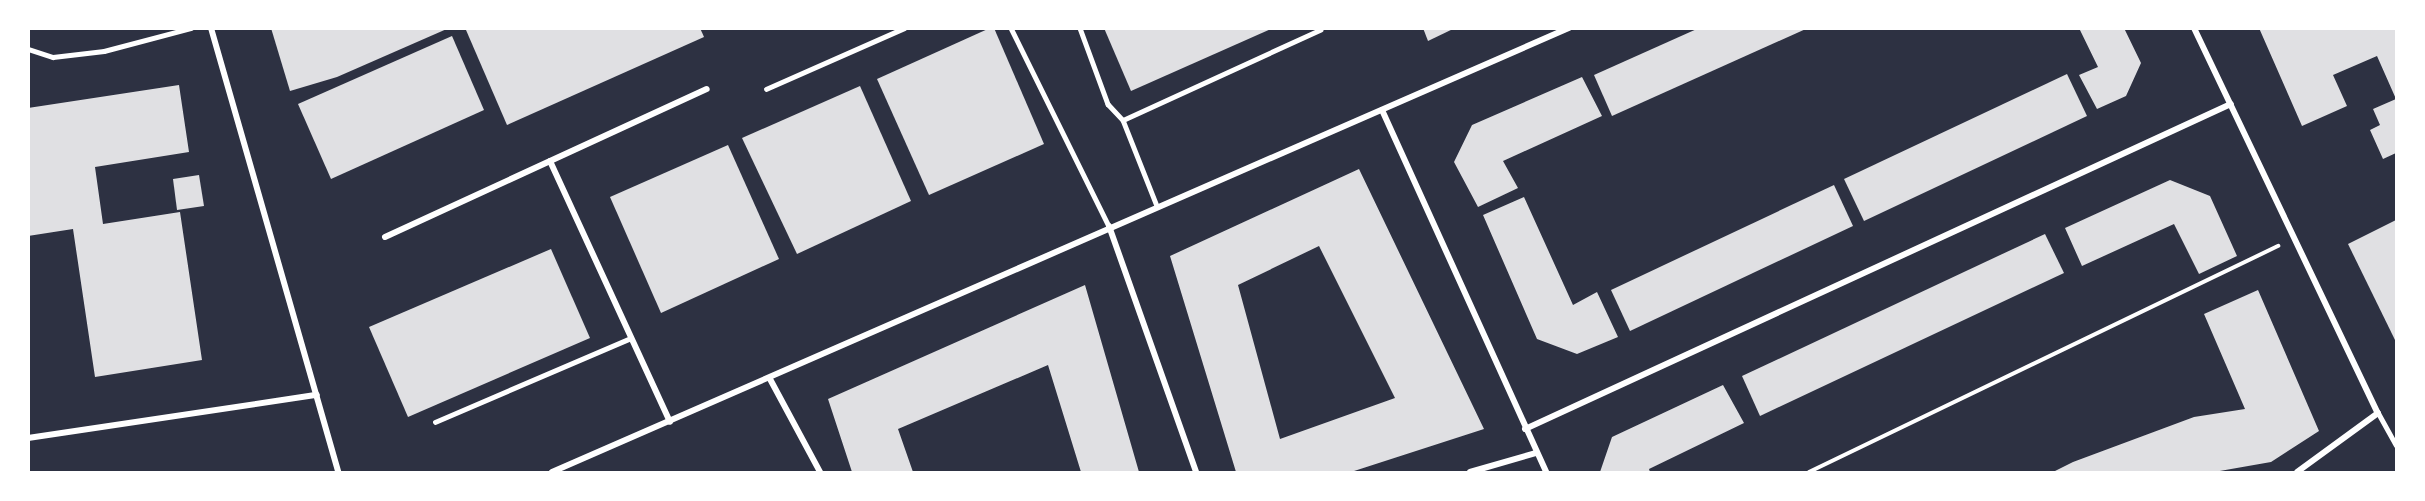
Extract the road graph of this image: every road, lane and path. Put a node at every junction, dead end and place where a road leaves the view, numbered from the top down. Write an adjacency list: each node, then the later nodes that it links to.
1 (191, 28): 9 (lane)
2 (211, 28): 22 (street)
3 (904, 28): 11 (lane)
4 (1011, 28): 17 (lane)
5 (1080, 28): 14 (lane)
6 (1569, 28): 13 (street)
7 (2194, 28): 12 (street)
8 (1320, 30): 14 (lane)
9 (28, 50)
10 (707, 89): 15 (street)
11 (766, 89)
12 (2231, 104): 19 (street); 26 (street)
13 (1382, 110): 16 (street); 26 (street)
14 (1123, 120): 16 (lane)
15 (550, 161): 18 (street); 20 (street)
16 (1157, 206): 17 (street)
17 (1109, 226): 21 (street); 33 (street)
18 (385, 237)
19 (2297, 237): 23 (street); 36 (path)
20 (632, 338): 24 (lane); 25 (street)
21 (770, 379): 25 (street); 32 (street)
22 (317, 395): 27 (street); 30 (street)
23 (2378, 413): 28 (street); 37 (street)
24 (435, 422)
25 (670, 422): 31 (street)
26 (1525, 429): 29 (street)
27 (28, 438)
28 (2397, 445)
29 (1536, 453): 34 (street); 35 (street)
30 (338, 472)
31 (552, 472)
32 (820, 472)
33 (1196, 472)
34 (1470, 472)
35 (1546, 472)
36 (1809, 472)
37 (2297, 472)

